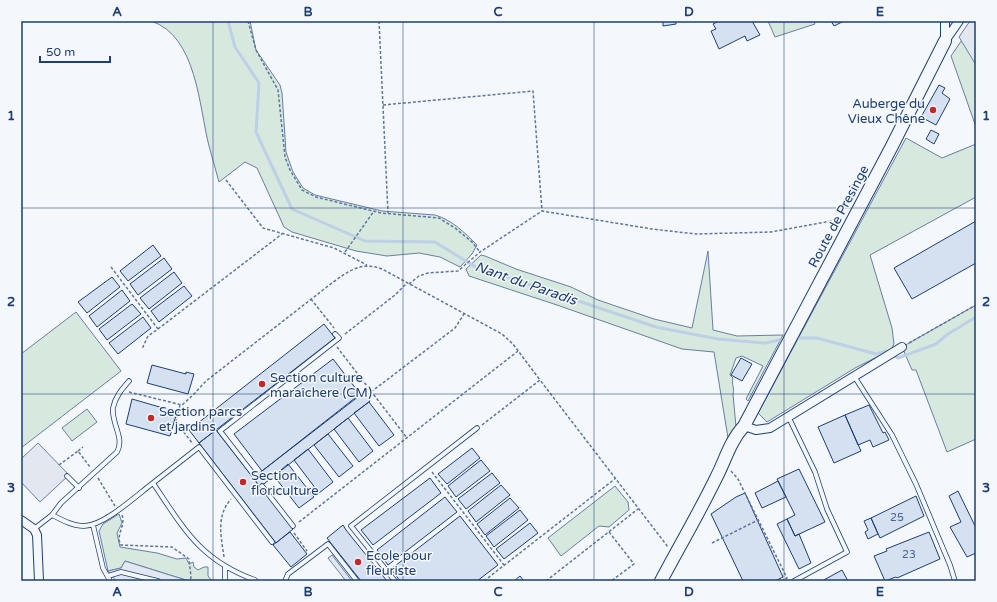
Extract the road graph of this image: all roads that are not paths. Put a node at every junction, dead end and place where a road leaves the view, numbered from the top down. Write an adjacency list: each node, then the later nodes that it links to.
1 (959, 21): 3 (street, Route de Presinge)
2 (945, 23): 3 (street)
3 (945, 41): 9 (street, Route de Presinge)
4 (335, 334): 11 (lane)
5 (902, 347): 6 (street)
6 (854, 375): 8 (street); 33 (lane)
7 (129, 380): 15 (lane)
8 (788, 416): 9 (street); 32 (lane)
9 (744, 426): 31 (street, Route de Presinge)
10 (477, 428): 30 (lane)
11 (254, 475)
12 (67, 476): 15 (lane)
13 (153, 483): 18 (lane); 21 (lane); 22 (lane)
14 (262, 486): 19 (lane)
15 (79, 488): 16 (lane)
16 (52, 515): 18 (lane); 20 (lane)
17 (21, 520): 20 (street)
18 (93, 525): 23 (lane)
19 (293, 526)
20 (34, 529): 24 (street)
21 (272, 542)
22 (225, 567): 26 (lane); 27 (lane)
23 (109, 579): 25 (lane)
24 (39, 581)
25 (158, 581)
26 (225, 581)
27 (256, 581)
28 (285, 581): 29 (lane)
29 (357, 581)
30 (395, 581)
31 (661, 581)
32 (794, 581)
33 (955, 581)

